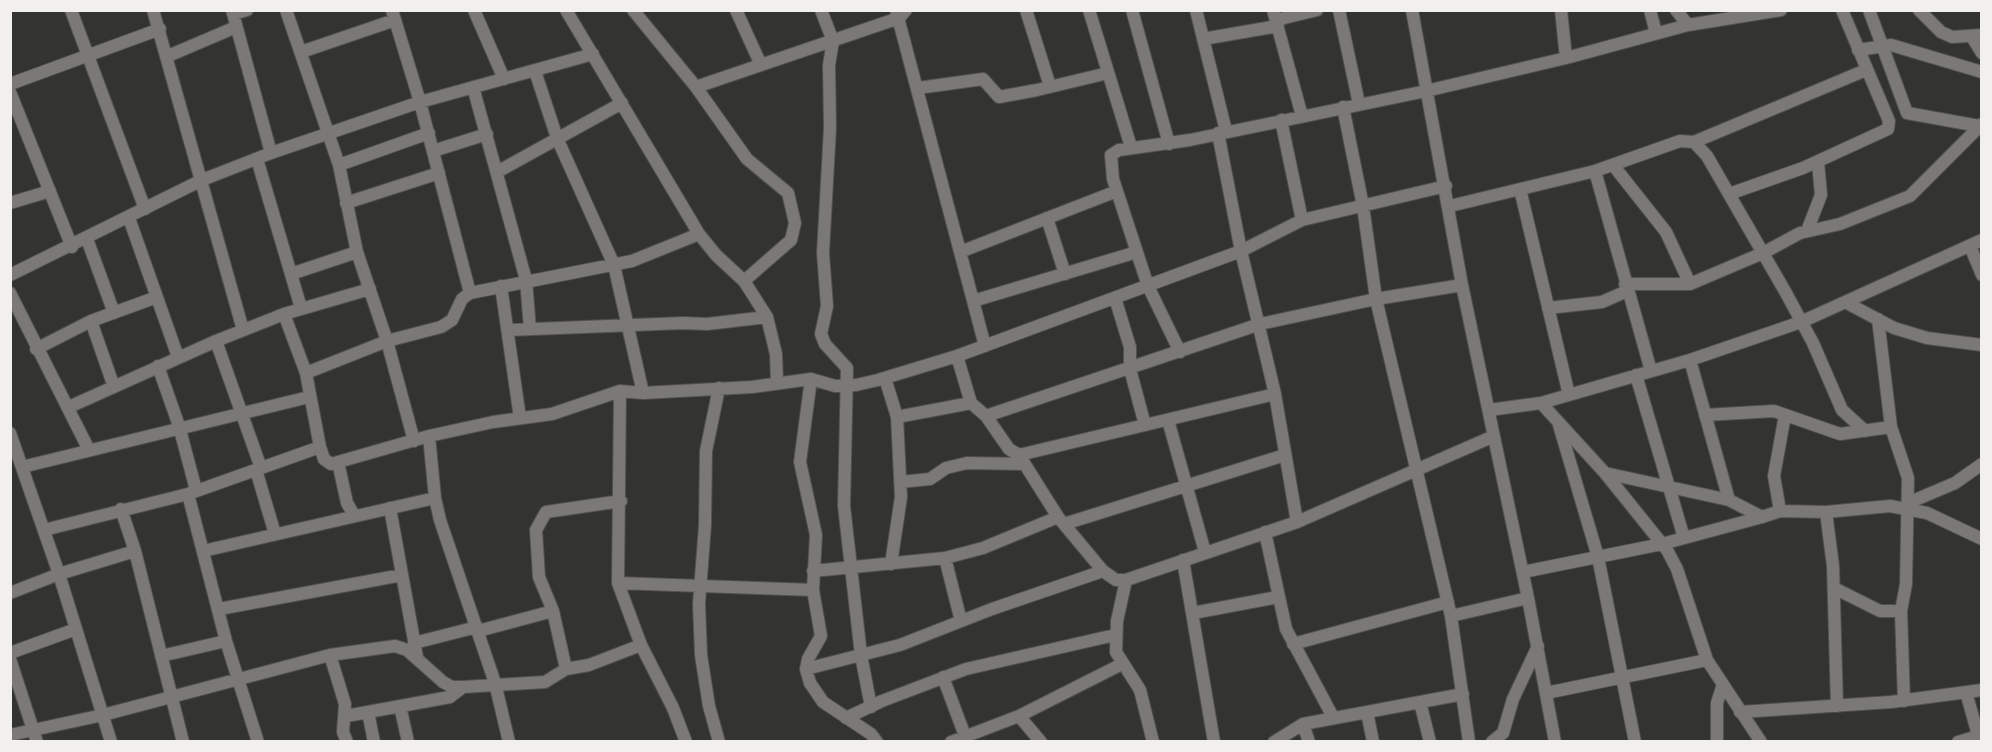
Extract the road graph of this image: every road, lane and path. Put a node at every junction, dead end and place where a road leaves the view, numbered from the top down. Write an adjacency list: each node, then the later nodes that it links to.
1 (71, 10): 41 (street)
2 (153, 10): 31 (street)
3 (247, 10): 24 (street)
4 (286, 10): 38 (street)
5 (474, 10): 49 (street)
6 (566, 10): 40 (street)
7 (633, 10): 53 (street)
8 (736, 10): 44 (street)
9 (821, 10): 35 (street)
10 (1026, 10): 51 (street)
11 (1089, 10): 48 (street)
12 (1132, 10): 70 (street)
13 (1196, 10): 34 (street)
14 (1317, 10): 28 (street)
15 (1339, 10): 59 (street)
16 (1412, 10): 55 (street)
17 (1561, 10): 43 (street)
18 (1650, 10): 32 (street)
19 (1676, 10): 29 (street)
20 (1781, 10): 25 (street)
21 (1842, 10): 37 (street)
22 (1869, 10): 36 (street)
23 (1919, 10): 33 (street)
24 (232, 12): 30 (street)
25 (1766, 12): 29 (street)
26 (900, 13): 35 (street); 54 (street)
27 (394, 15): 38 (street); 57 (street)
28 (1275, 19): 34 (street); 61 (street)
29 (1688, 25): 32 (street)
30 (236, 27): 42 (street); 73 (street)
31 (160, 29): 41 (street); 42 (street)
32 (1656, 33): 43 (street)
33 (1977, 36): 39 (street)
34 (1203, 39): 64 (street)
35 (833, 41): 44 (street); 155 (street)
36 (1881, 45): 37 (street); 47 (street); 63 (street)
37 (1858, 50): 45 (street)
38 (301, 52): 66 (street)
39 (1982, 53)
40 (593, 54): 46 (street); 58 (street)
41 (87, 56): 50 (street); 91 (street)
42 (168, 56): 81 (street)
43 (1566, 58): 55 (street)
44 (761, 65): 53 (street)
45 (1866, 70): 69 (street); 75 (street)
46 (535, 71): 49 (street); 68 (street)
47 (1982, 72)
48 (1108, 73): 51 (street); 71 (street)
49 (504, 79): 52 (street)
50 (10, 84)
51 (1050, 86): 54 (street)
52 (473, 87): 57 (street); 67 (street)
53 (696, 87): 111 (street)
54 (918, 88): 102 (street)
55 (1426, 91): 59 (street); 82 (street)
56 (10, 92): 84 (street)
57 (420, 102): 65 (street); 66 (street)
58 (622, 104): 68 (street); 96 (street)
59 (1359, 104): 60 (street)
60 (1343, 107): 61 (street); 89 (street)
61 (1302, 116): 62 (street)
62 (1281, 120): 64 (street); 94 (street)
63 (1980, 125): 95 (street)
64 (1222, 132): 70 (street); 100 (street)
65 (429, 133): 72 (street); 76 (street)
66 (330, 134): 73 (street); 76 (street)
67 (487, 134): 72 (street); 79 (street)
68 (557, 138): 79 (street); 105 (street)
69 (1694, 142): 77 (street); 86 (street)
70 (1169, 144): 71 (street)
71 (1131, 147): 85 (street)
72 (433, 151): 80 (street)
73 (271, 153): 74 (street)
74 (257, 159): 81 (street); 106 (street)
75 (1818, 162): 86 (street); 95 (street)
76 (339, 165): 88 (street)
77 (1613, 165): 78 (street); 112 (street)
78 (1595, 171): 83 (street); 116 (street)
79 (497, 172): 110 (street)
80 (439, 173): 88 (street); 119 (street)
81 (202, 180): 91 (street); 136 (street)
82 (1446, 186): 89 (street); 90 (street)
83 (1520, 189): 90 (street); 126 (street)
84 (50, 191): 87 (street); 99 (street)
85 (1117, 191): 93 (street); 103 (street)
86 (1729, 194): 104 (street)
87 (10, 203)
88 (346, 203): 101 (street)
89 (1363, 206): 94 (street); 122 (street)
90 (1450, 206): 113 (street)
91 (145, 209): 92 (street)
92 (129, 218): 97 (street); 120 (street)
93 (1047, 218): 102 (street); 107 (street)
94 (1302, 220): 100 (street)
95 (1807, 231): 104 (street)
96 (699, 234): 105 (street); 111 (street)
97 (87, 239): 99 (street); 127 (street)
98 (1976, 243): 109 (street); 124 (street)
99 (72, 247): 108 (street)
100 (1241, 251): 115 (street); 133 (street)
101 (357, 252): 106 (street); 117 (street)
102 (960, 252): 123 (street)
103 (1137, 252): 107 (street); 115 (street)
104 (1763, 254): 112 (street); 132 (street)
105 (614, 266): 110 (street); 134 (street)
106 (291, 274): 125 (street)
107 (1065, 274): 123 (street)
108 (10, 275)
109 (1982, 275)
110 (526, 280): 114 (street); 135 (street)
111 (744, 281): 129 (street)
112 (1690, 284): 116 (street)
113 (1462, 285): 122 (street); 166 (street)
114 (501, 286): 119 (street); 137 (street)
115 (1148, 286): 121 (street); 143 (street)
116 (1626, 288): 126 (street); 149 (street)
117 (370, 289): 125 (street); 139 (street)
118 (10, 293): 142 (street)
119 (470, 293): 139 (street)
120 (157, 297): 127 (street); 145 (street)
121 (1115, 298): 141 (street); 148 (street)
122 (1376, 299): 133 (street); 191 (street)
123 (973, 302): 141 (street)
124 (1847, 303): 130 (street); 132 (street)
125 (301, 308): 128 (street)
126 (1548, 308): 161 (street)
127 (114, 313): 131 (street)
128 (284, 314): 136 (street); 150 (street)
129 (766, 317): 134 (street); 154 (street)
130 (1878, 320): 140 (street); 177 (street)
131 (91, 321): 142 (street); 156 (street)
132 (1801, 322): 146 (street); 178 (street)
133 (1260, 324): 143 (street); 160 (street)
134 (628, 326): 135 (street); 159 (street)
135 (530, 329): 137 (street)
136 (243, 330): 138 (street)
137 (508, 330): 172 (street)
138 (216, 341): 145 (street); 167 (street)
139 (387, 341): 150 (street); 182 (street)
140 (1982, 345)
141 (985, 346): 144 (street)
142 (36, 349): 165 (street)
143 (1180, 352): 148 (street)
144 (957, 356): 152 (street); 163 (street)
145 (178, 357): 147 (street)
146 (1690, 360): 149 (street); 168 (street)
147 (158, 366): 156 (street); 175 (street)
148 (1130, 369): 170 (street); 176 (street)
149 (1651, 371): 151 (street)
150 (306, 373): 162 (street)
151 (1636, 375): 161 (street); 196 (street)
152 (885, 378): 155 (street); 171 (street)
153 (811, 379): 154 (street); 155 (street); 224 (street)
154 (777, 382): 157 (street)
155 (845, 386): 223 (street)
156 (114, 387): 165 (street)
157 (719, 388): 159 (street); 231 (street)
158 (620, 391): 159 (street); 172 (street); 200 (street)
159 (643, 393)
160 (1275, 394): 173 (street); 186 (street)
161 (1569, 395): 164 (street)
162 (309, 397): 167 (street); 183 (street)
163 (971, 403): 170 (street); 171 (street)
164 (1541, 403): 166 (street); 174 (street)
165 (69, 407): 184 (street)
166 (1489, 410): 181 (street)
167 (241, 413): 175 (street); 192 (street)
168 (1705, 415): 169 (street); 199 (street)
169 (1785, 415): 178 (street); 204 (street)
170 (986, 416): 187 (street)
171 (897, 417): 194 (street)
172 (520, 418): 180 (street)
173 (1168, 420): 176 (street); 195 (street)
174 (1559, 423): 193 (street); 219 (street)
175 (179, 426): 184 (street); 197 (street)
176 (1145, 426): 187 (street)
177 (1891, 427): 178 (street); 201 (street)
178 (1865, 430)
179 (10, 433): 185 (street)
180 (429, 436): 182 (street); 198 (street)
181 (1494, 436): 191 (street); 226 (street)
182 (414, 441): 188 (street)
183 (320, 447): 188 (street); 192 (street)
184 (89, 450): 190 (street)
185 (14, 455): 190 (street)
186 (1285, 455): 195 (street); 209 (street)
187 (1021, 460): 194 (street); 208 (street)
188 (338, 462): 206 (street)
189 (1982, 464): 201 (street)
190 (22, 467): 210 (street)
191 (1415, 468): 209 (street); 237 (street)
192 (259, 469): 197 (street); 212 (street)
193 (1605, 473): 196 (street); 215 (street)
194 (900, 482): 222 (street)
195 (1186, 485): 208 (street); 218 (street)
196 (1669, 487): 199 (street); 213 (street)
197 (192, 492): 203 (street); 217 (street)
198 (435, 498): 202 (street); 245 (street)
199 (1729, 500): 207 (street)
200 (621, 501): 230 (street); 239 (street)
201 (1908, 506): 205 (street); 214 (street); 240 (street)
202 (390, 508): 206 (street); 228 (street)
203 (121, 509): 210 (street); 216 (street)
204 (1780, 511): 205 (street); 207 (street)
205 (1826, 512): 232 (street)
206 (354, 515): 212 (street)
207 (1762, 517): 213 (street)
208 (1061, 521): 220 (street); 225 (street)
209 (1297, 522): 211 (street)
210 (44, 530): 227 (street)
211 (1265, 532): 218 (street); 235 (street)
212 (275, 534): 217 (street)
213 (1684, 538): 215 (street)
214 (1982, 539)
215 (1662, 544): 219 (street); 258 (street)
216 (135, 551): 227 (street); 255 (street)
217 (203, 551): 238 (street)
218 (1205, 552): 221 (street)
219 (1598, 557): 226 (street); 262 (street)
220 (945, 558): 222 (street); 243 (street)
221 (1183, 560): 229 (street); 241 (street)
222 (891, 564): 223 (street)
223 (850, 567): 224 (street); 254 (street)
224 (813, 571): 233 (street)
225 (1103, 571): 229 (street); 243 (street)
226 (1522, 572): 236 (street)
227 (59, 574): 234 (street); 244 (street)
228 (402, 575): 238 (street); 248 (street)
229 (1126, 580): 246 (street)
230 (618, 583): 231 (street); 250 (street)
231 (699, 586): 233 (street); 301 (street)
232 (1834, 588): 240 (street); 277 (street)
233 (813, 590): 261 (street)
234 (10, 593)
235 (1278, 597): 241 (street); 249 (street)
236 (1528, 598): 242 (street); 251 (street)
237 (1448, 602): 242 (street); 249 (street)
238 (219, 609): 247 (street)
239 (553, 611): 245 (street); 260 (street)
240 (1901, 611): 273 (street)
241 (1193, 613): 306 (street)
242 (1451, 616): 271 (street)
243 (961, 621): 254 (street)
244 (76, 629): 252 (street); 281 (street)
245 (477, 629): 248 (street); 265 (street)
246 (1115, 635): 259 (street); 263 (street)
247 (226, 641): 255 (street); 264 (street)
248 (414, 643): 256 (street)
249 (1293, 644): 284 (street)
250 (641, 645): 260 (street); 300 (street)
251 (1538, 646): 270 (street); 311 (street)
252 (10, 653)
253 (330, 655): 256 (street); 264 (street); 282 (street)
254 (861, 655): 261 (street); 276 (street)
255 (161, 656): 272 (street)
256 (417, 657): 267 (street)
257 (10, 658): 287 (street)
258 (1707, 660): 262 (street); 266 (street)
259 (1122, 664): 283 (street); 305 (street)
260 (566, 669): 265 (street)
261 (806, 669): 285 (street)
262 (1623, 676): 270 (street); 313 (street)
263 (943, 677): 276 (street); 289 (street)
264 (239, 679): 272 (street); 295 (street)
265 (495, 683): 267 (street); 299 (street)
266 (1723, 684): 280 (street); 314 (street)
267 (463, 687): 275 (street)
268 (1982, 690): 269 (street)
269 (1966, 692): 273 (street); 290 (street)
270 (1546, 693): 312 (street)
271 (1463, 694): 274 (street); 310 (street)
272 (171, 696): 281 (street); 294 (street)
273 (1904, 700): 277 (street)
274 (1420, 702): 279 (street); 309 (street)
275 (400, 706): 278 (street); 298 (street)
276 (871, 706): 285 (street)
277 (1837, 706): 280 (street)
278 (368, 712): 282 (street); 297 (street)
279 (1367, 712): 284 (street); 308 (street)
280 (1740, 712): 315 (street)
281 (103, 715): 287 (street); 293 (street)
282 (346, 716): 296 (street)
283 (1019, 716): 289 (street); 304 (street)
284 (1333, 717): 286 (street)
285 (846, 718): 302 (street)
286 (1303, 724): 291 (street); 307 (street)
287 (32, 728): 288 (street); 292 (street)
288 (10, 735)
289 (965, 736): 303 (street)
290 (1979, 739): 316 (street)
291 (1280, 740)
292 (37, 741)
293 (111, 741)
294 (183, 741)
295 (254, 741)
296 (345, 741)
297 (374, 741)
298 (408, 741)
299 (509, 741)
300 (686, 741)
301 (719, 741)
302 (877, 741)
303 (951, 741)
304 (1041, 741)
305 (1153, 741)
306 (1214, 741)
307 (1309, 741)
308 (1373, 741)
309 (1430, 741)
310 (1469, 741)
311 (1492, 741)
312 (1555, 741)
313 (1635, 741)
314 (1717, 741)
315 (1761, 741)
316 (1958, 741)

